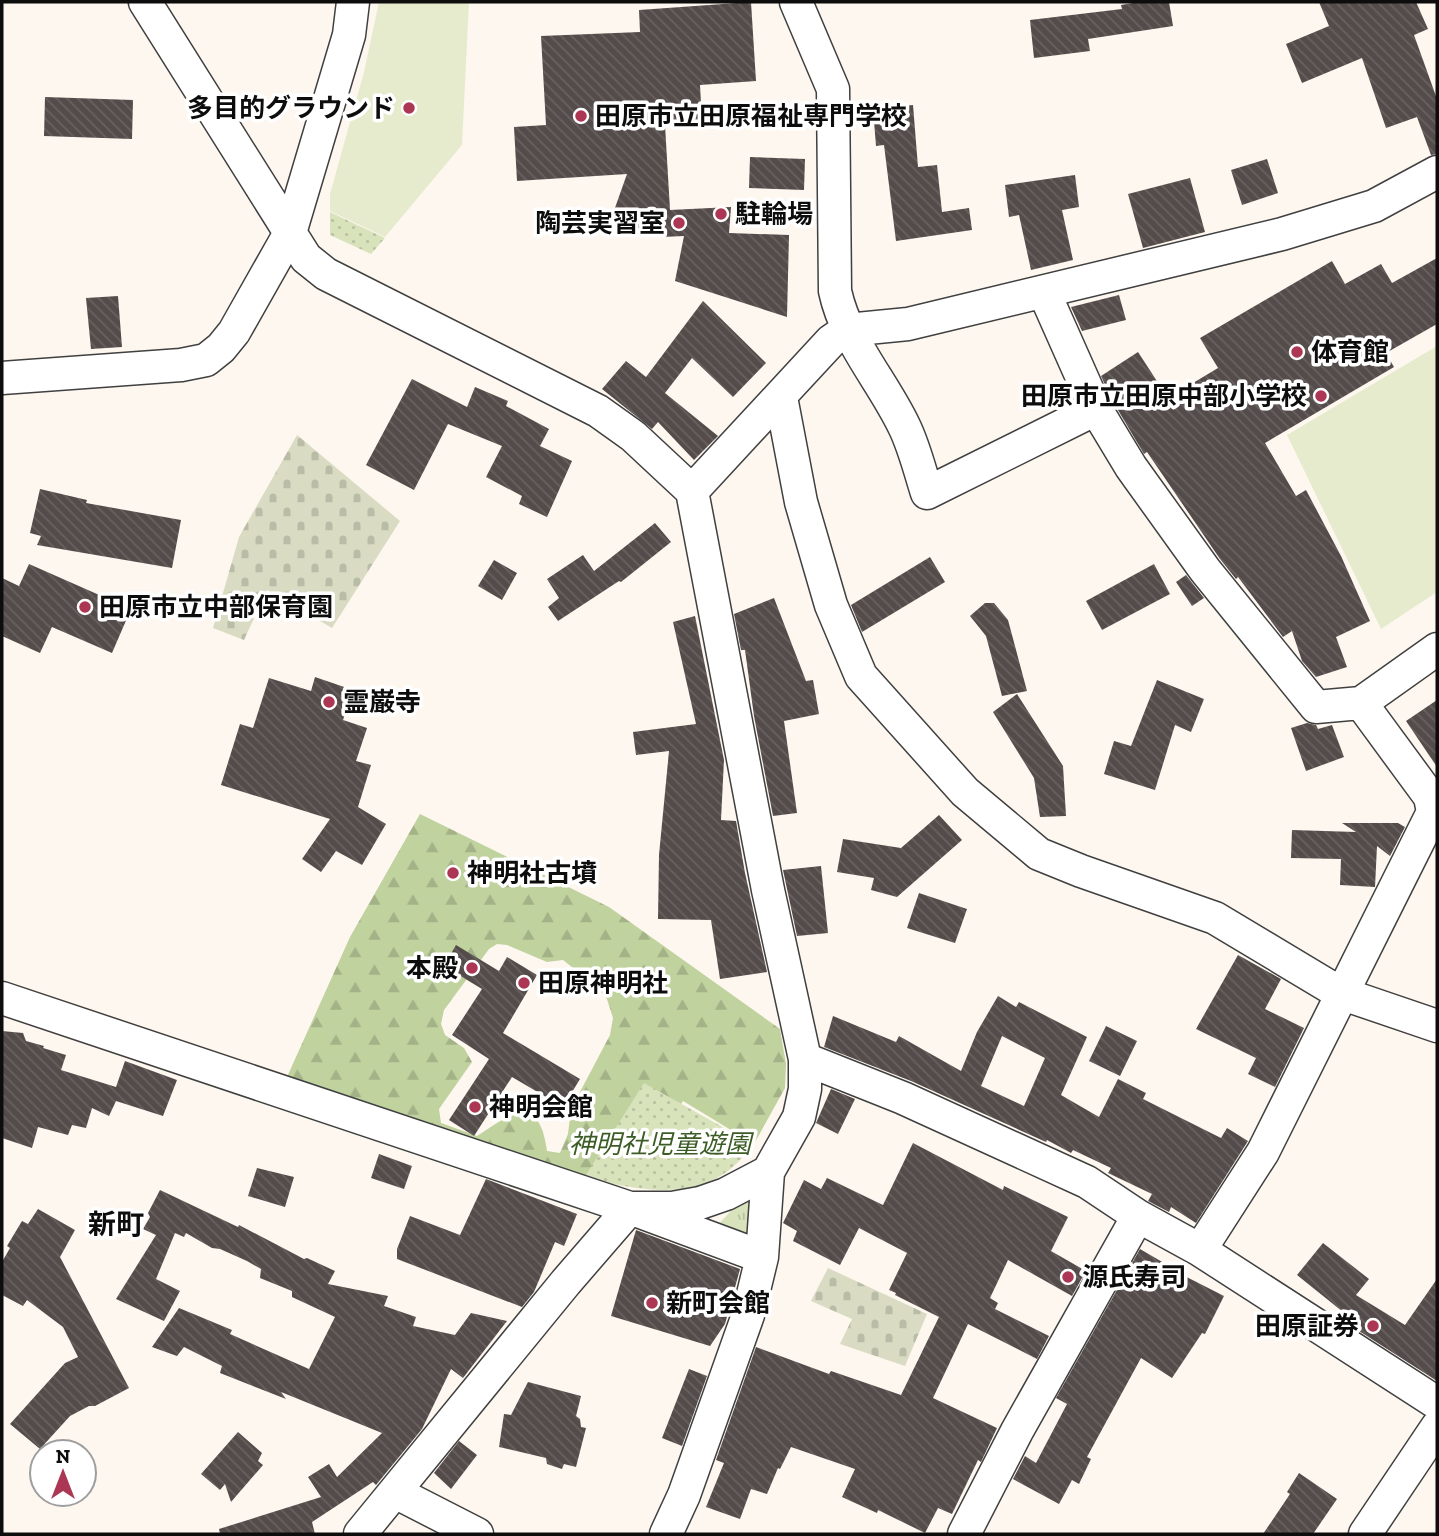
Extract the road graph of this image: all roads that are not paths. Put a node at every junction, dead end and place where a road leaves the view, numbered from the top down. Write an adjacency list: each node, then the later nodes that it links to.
1 (145, 2): 5 (street)
2 (353, 2): 5 (street)
3 (796, 2): 7 (street)
4 (1437, 172): 6 (street)
5 (290, 233): 8 (street); 11 (street)
6 (1044, 292): 7 (street); 10 (street)
7 (847, 330): 9 (street); 10 (street)
8 (2, 377)
9 (781, 397): 11 (street); 14 (street)
10 (1096, 409): 13 (street)
11 (692, 491): 17 (street)
12 (1437, 649): 13 (street)
13 (1361, 703): 14 (street)
14 (1340, 993): 16 (street); 21 (street)
15 (2, 998): 19 (street)
16 (1437, 1026)
17 (805, 1059): 18 (street); 20 (street)
18 (768, 1172): 19 (street); 22 (street)
19 (630, 1208): 22 (street); 25 (street)
20 (1138, 1216): 21 (street); 29 (street)
21 (1200, 1250): 23 (street)
22 (762, 1257): 28 (street)
23 (1437, 1403)
24 (1437, 1427): 30 (street)
25 (395, 1492): 26 (street); 27 (street)
26 (360, 1534)
27 (477, 1534)
28 (666, 1534)
29 (964, 1534)
30 (1365, 1534)

